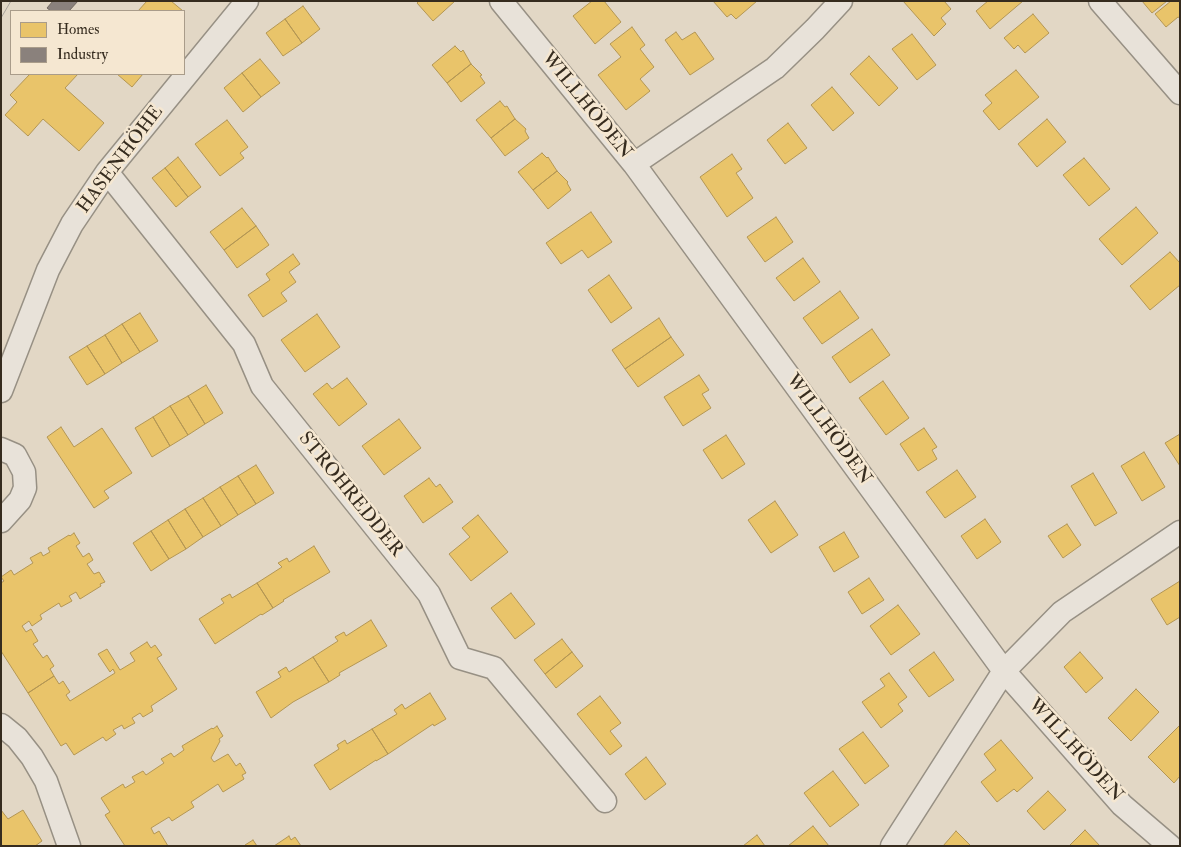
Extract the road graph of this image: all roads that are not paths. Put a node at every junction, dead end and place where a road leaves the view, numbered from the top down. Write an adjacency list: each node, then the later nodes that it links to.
1 (247, 1): 7 (street, HASENHÖHE)
2 (501, 1): 6 (street, WILLHÖDEN)
3 (842, 1): 6 (street)
4 (1100, 1): 5 (street)
5 (1180, 93)
6 (634, 164): 12 (street, WILLHÖDEN)
7 (107, 172): 8 (street, HASENHÖHE); 14 (street, STROHREDDER)
8 (1, 392)
9 (1, 449): 10 (street)
10 (1, 521)
11 (1180, 532): 12 (street)
12 (1004, 671): 16 (street); 17 (street, WILLHÖDEN)
13 (1, 725): 15 (street)
14 (605, 801)
15 (69, 846)
16 (892, 846)
17 (1170, 846)

